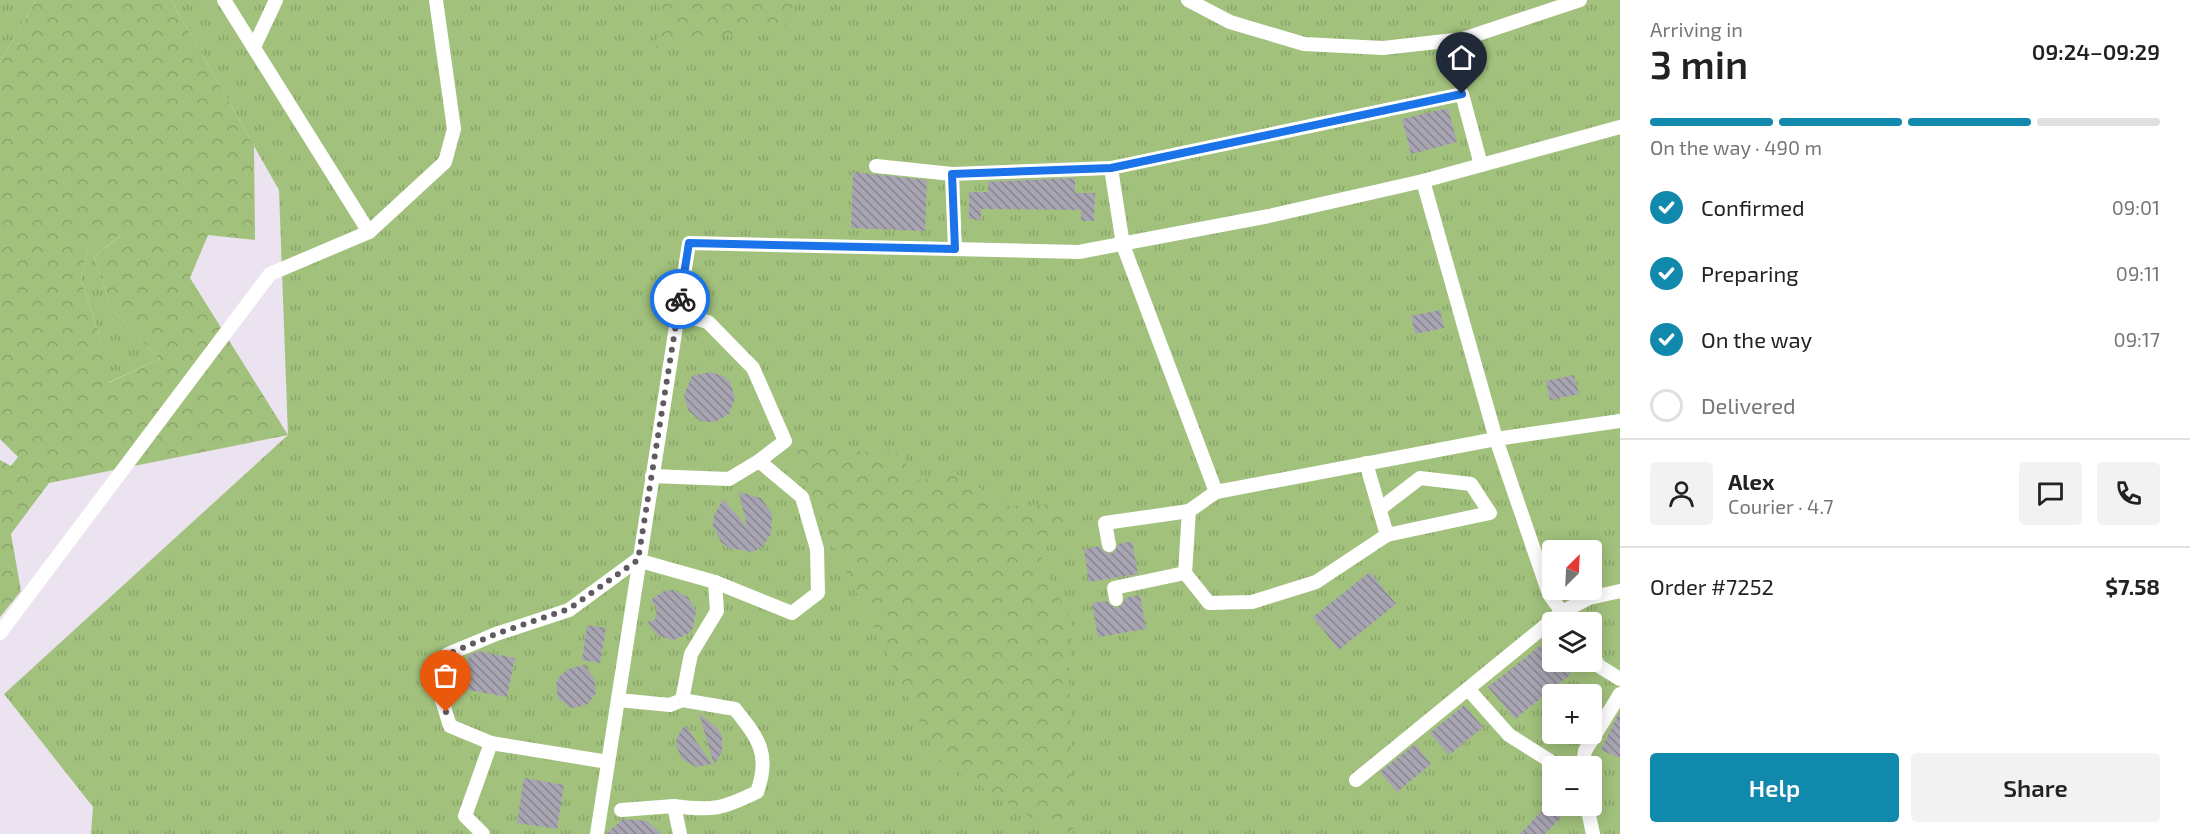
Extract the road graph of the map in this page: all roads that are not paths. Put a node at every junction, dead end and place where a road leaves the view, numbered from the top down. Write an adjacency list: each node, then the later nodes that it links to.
1 (224, 0): 6 (street)
2 (276, 0): 6 (street)
3 (435, 0): 13 (street)
4 (1188, 0): 5 (street)
5 (1580, 0)
6 (254, 47): 13 (street)
7 (1620, 128): 8 (street)
8 (1481, 165): 10 (street); 12 (street)
9 (876, 166): 11 (street)
10 (1111, 168): 11 (street); 14 (street)
11 (952, 174): 15 (street)
12 (1423, 181): 14 (street); 18 (street)
13 (369, 232): 34 (street)
14 (1123, 245): 15 (street); 22 (street)
15 (955, 249): 16 (street)
16 (678, 314): 19 (street); 21 (street)
17 (1620, 421): 18 (street)
18 (1496, 439): 20 (street); 32 (street)
19 (759, 461): 21 (street); 29 (street)
20 (1366, 463): 22 (street); 23 (street)
21 (652, 476): 27 (street)
22 (1215, 492): 24 (street)
23 (1381, 508): 25 (street); 25 (street)
24 (1189, 511): 26 (street); 28 (street)
25 (1387, 536): 28 (street)
26 (1109, 545)
27 (638, 560): 29 (street); 40 (street); 42 (street)
28 (1185, 573): 31 (street)
29 (715, 582): 41 (street)
30 (1620, 591): 33 (street)
31 (1116, 599)
32 (1562, 612)
33 (1571, 612)
34 (0, 633)
35 (1542, 634): 38 (street)
36 (1602, 668): 37 (street)
37 (1620, 680)
38 (1468, 689): 43 (street); 46 (street)
39 (1620, 694): 44 (street)
40 (618, 700): 41 (street); 45 (street)
41 (682, 700): 47 (street)
42 (491, 743): 45 (street); 50 (street)
43 (1542, 756)
44 (1584, 756)
45 (608, 762): 51 (street)
46 (1356, 780)
47 (674, 806): 48 (street); 52 (street)
48 (621, 810)
49 (1589, 816): 53 (street)
50 (483, 834)
51 (597, 834)
52 (680, 834)
53 (1593, 834)

